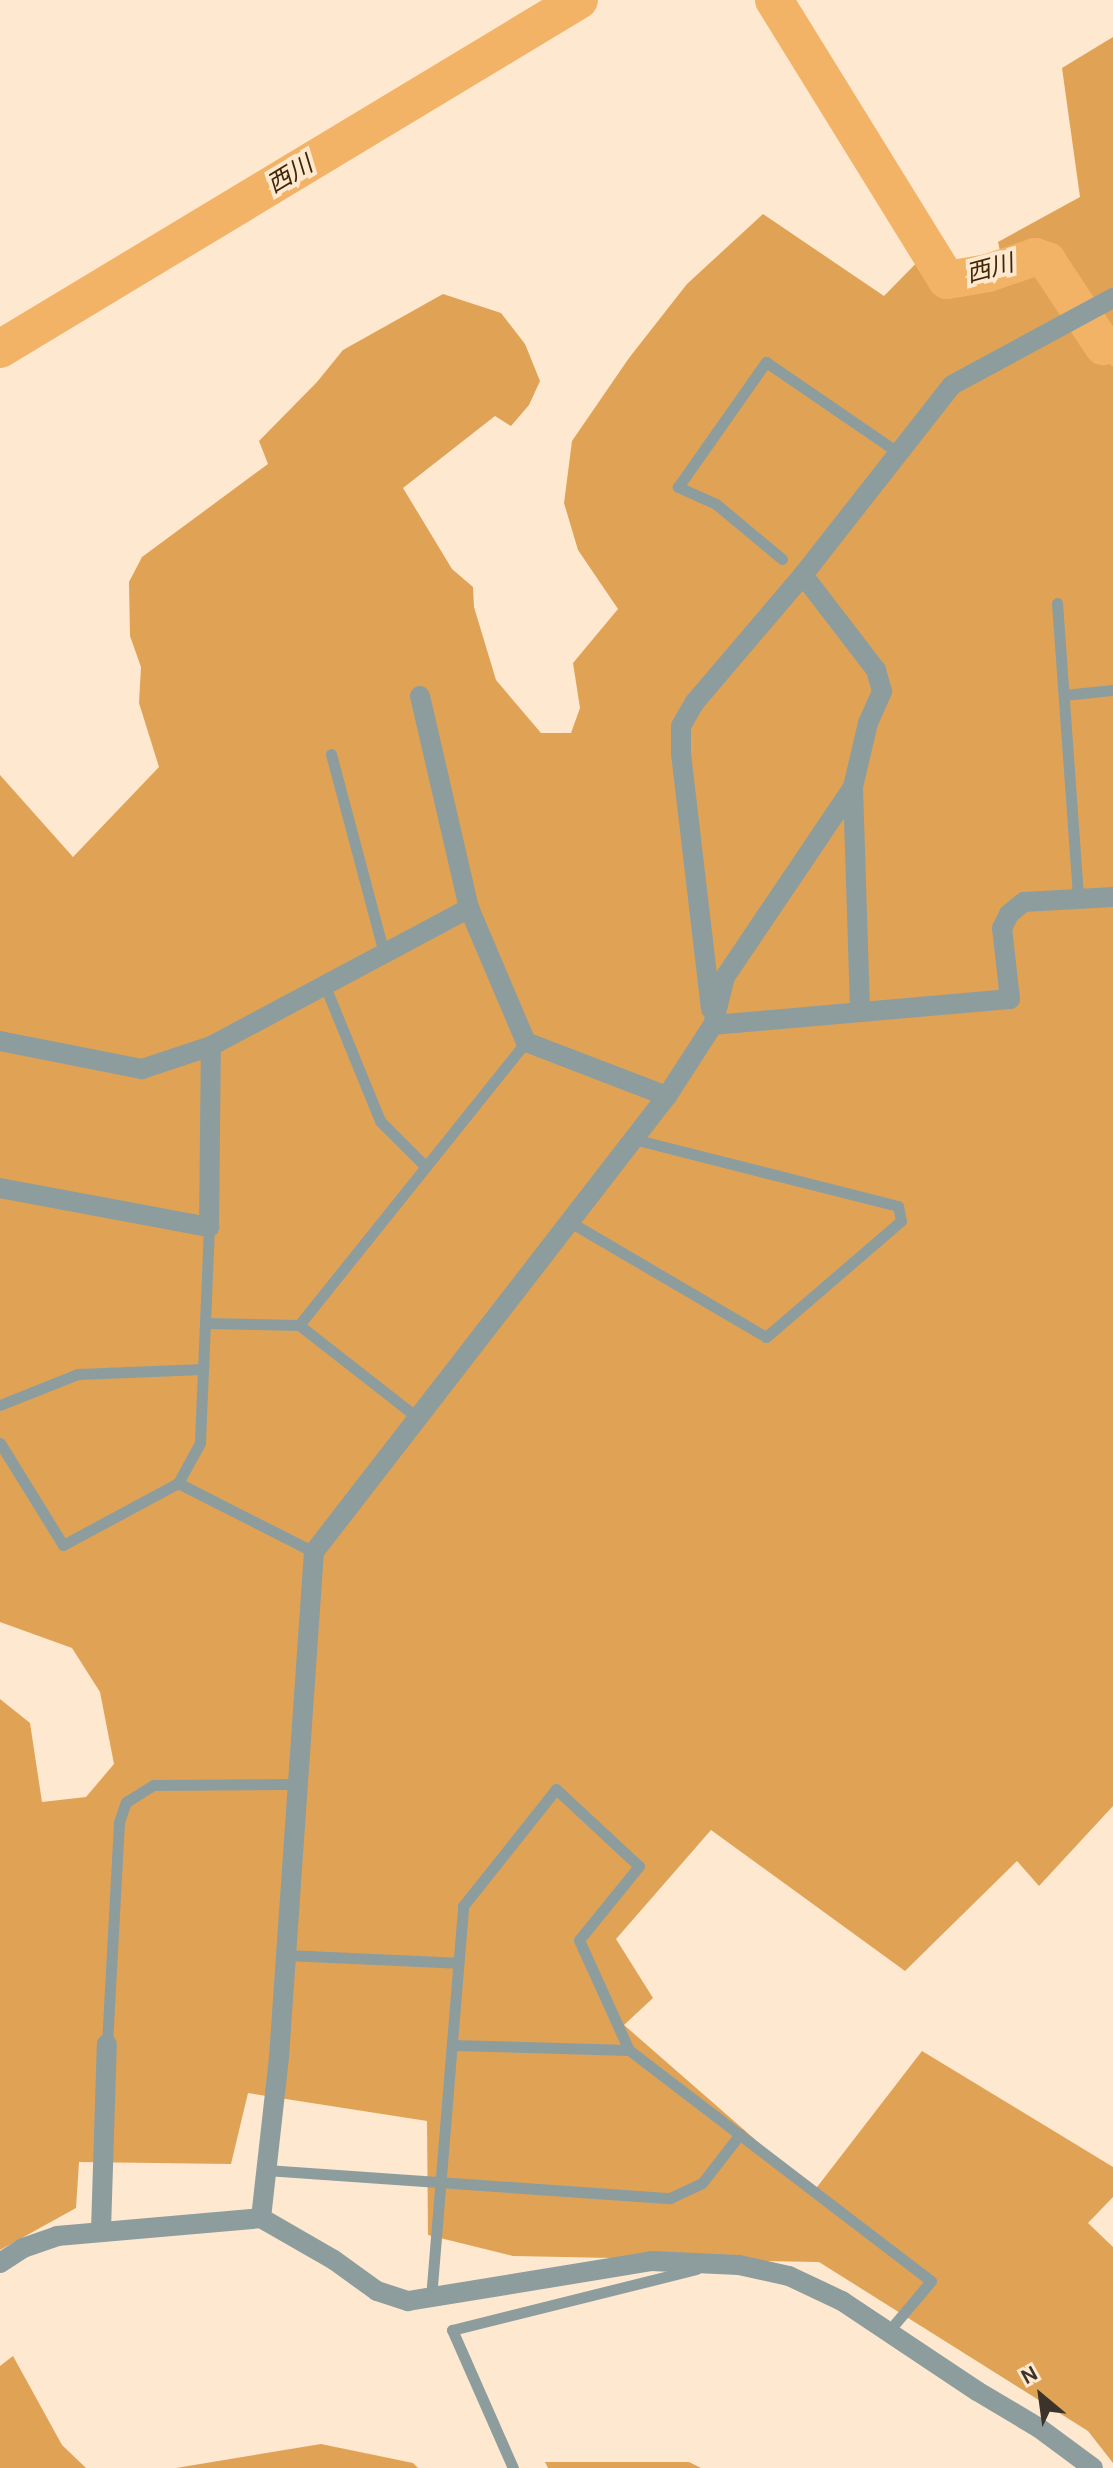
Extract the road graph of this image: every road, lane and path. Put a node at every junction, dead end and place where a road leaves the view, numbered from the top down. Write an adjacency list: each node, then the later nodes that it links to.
1 (1104, 303): 2 (street)
2 (899, 453): 3 (lane); 4 (street)
3 (782, 559)
4 (803, 575): 10 (street); 17 (street)
5 (1057, 603): 7 (lane)
6 (1113, 690): 7 (lane)
7 (1064, 695): 12 (lane)
8 (420, 696): 13 (street)
9 (331, 754): 14 (lane)
10 (853, 787): 16 (street); 17 (street)
11 (1113, 897): 12 (street)
12 (1078, 899): 16 (street)
13 (469, 908): 14 (street); 19 (street)
14 (384, 953): 15 (street)
15 (325, 986): 20 (street); 23 (lane)
16 (860, 1012): 17 (street)
17 (713, 1025): 21 (street)
18 (0, 1041): 20 (street)
19 (526, 1042): 21 (street); 23 (lane)
20 (211, 1046): 26 (street)
21 (667, 1096): 22 (street)
22 (634, 1139): 25 (street); 25 (lane)
23 (426, 1167): 28 (lane)
24 (0, 1188): 26 (street)
25 (570, 1222): 31 (street)
26 (209, 1227): 27 (lane)
27 (205, 1323): 28 (lane); 29 (lane)
28 (299, 1325): 31 (lane)
29 (203, 1369): 30 (lane); 33 (lane)
30 (0, 1405)
31 (418, 1418): 34 (street)
32 (0, 1443): 33 (lane)
33 (178, 1483): 34 (lane)
34 (314, 1552): 35 (street)
35 (296, 1784): 36 (street); 38 (lane)
36 (284, 1955): 37 (lane); 42 (street)
37 (458, 1963): 39 (lane); 40 (lane)
38 (107, 2044): 45 (street)
39 (452, 2045): 40 (lane); 43 (lane)
40 (629, 2050): 41 (lane)
41 (740, 2134): 43 (lane); 49 (lane)
42 (266, 2170): 43 (lane); 44 (street)
43 (441, 2180): 48 (lane)
44 (261, 2218): 45 (street); 48 (street)
45 (101, 2230): 46 (street)
46 (0, 2263)
47 (713, 2264): 48 (street); 49 (street); 50 (lane)
48 (431, 2298)
49 (887, 2333): 51 (street)
50 (513, 2468)
51 (1093, 2468)

